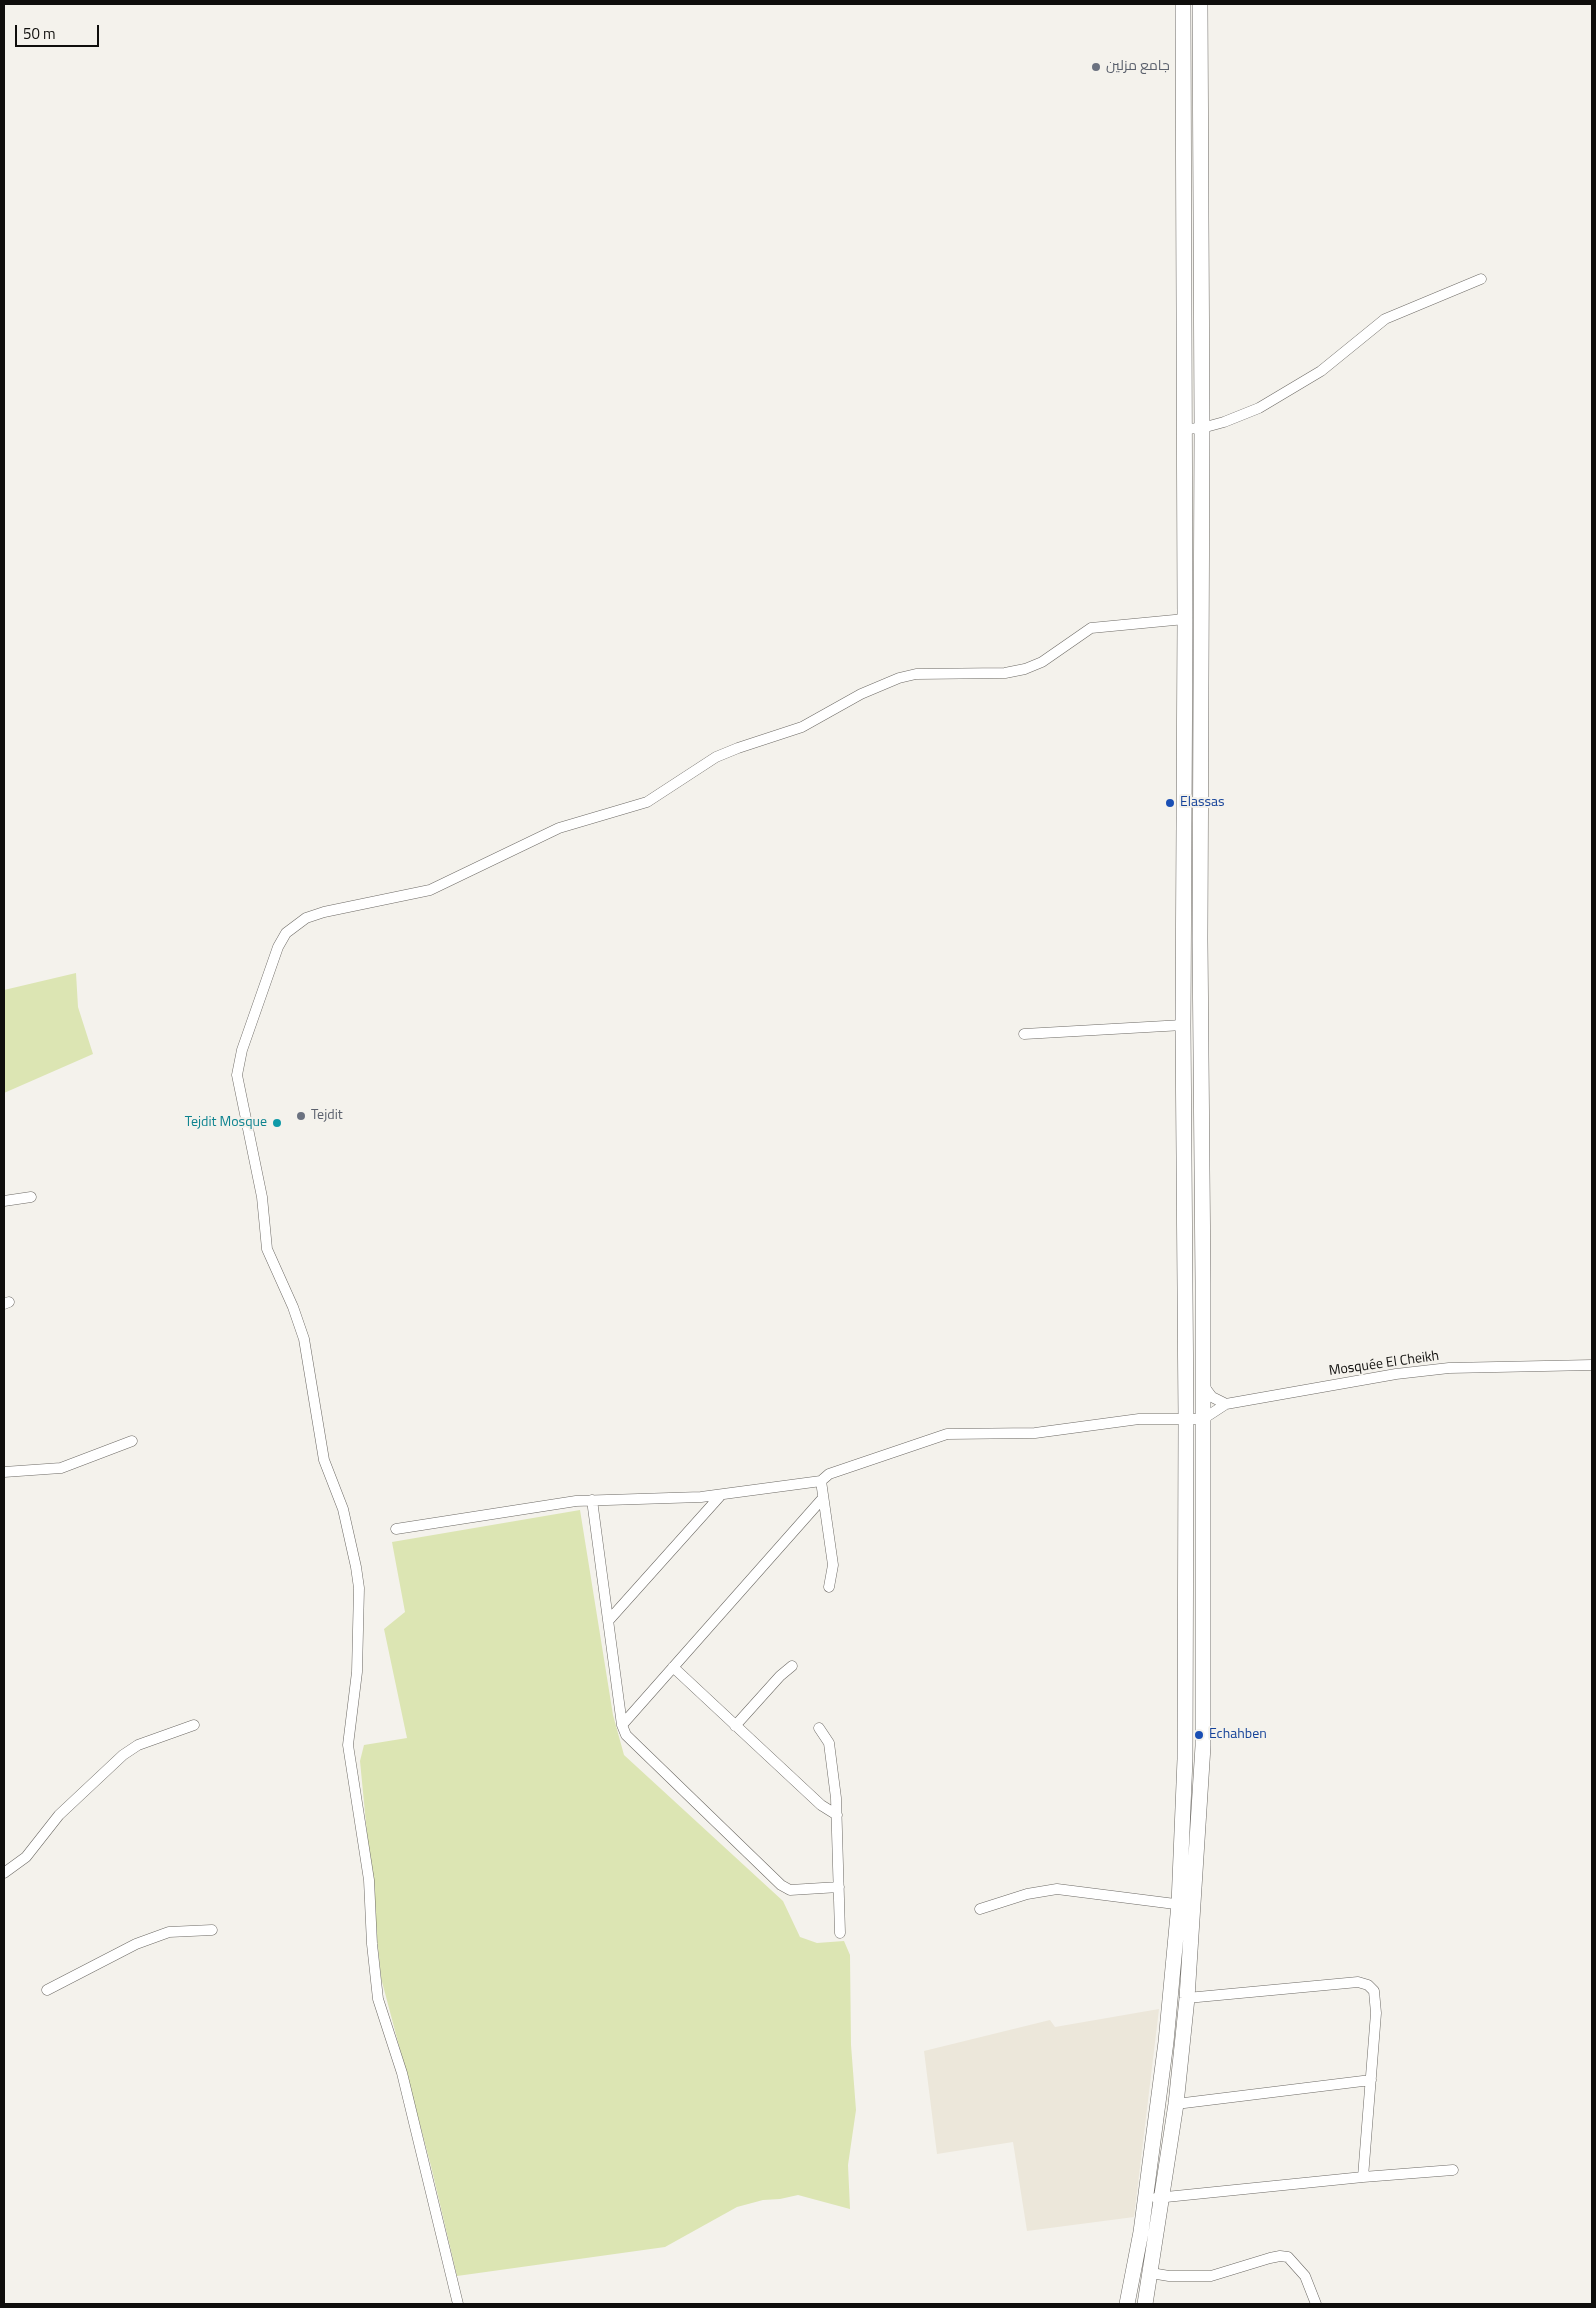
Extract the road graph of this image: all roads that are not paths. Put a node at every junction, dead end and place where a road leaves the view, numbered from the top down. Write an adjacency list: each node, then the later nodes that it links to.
1 (1183, 4): 3 (main road)
2 (1200, 4): 4 (main road)
3 (1182, 72): 4 (main road); 7 (main road)
4 (1200, 72): 6 (main road)
5 (1481, 279): 6 (street)
6 (1202, 428): 7 (street); 9 (main road)
7 (1184, 429): 8 (main road)
8 (1184, 619): 10 (main road); 57 (street)
9 (1200, 940): 10 (main road); 16 (main road)
10 (1183, 941): 11 (main road)
11 (1183, 1025): 12 (street); 17 (main road)
12 (1024, 1034)
13 (31, 1197): 14 (street)
14 (4, 1201)
15 (1592, 1365): 18 (street, Mosquée El Cheikh)
16 (1203, 1385): 18 (street); 20 (main road)
17 (1186, 1400): 19 (street); 21 (main road)
18 (1226, 1404): 20 (street, Mosquée El Cheikh)
19 (1164, 1418): 21 (street, Mosquée El Cheikh); 23 (street); 25 (street, Mosquée El Cheikh)
20 (1203, 1419): 21 (street, Mosquée El Cheikh); 35 (main road)
21 (1186, 1420): 23 (main road)
22 (132, 1441): 24 (street)
23 (1186, 1441): 34 (main road)
24 (4, 1472)
25 (821, 1482): 26 (street); 27 (street)
26 (721, 1495): 28 (street); 31 (street)
27 (823, 1498): 30 (street); 32 (street)
28 (592, 1500): 29 (street); 31 (street)
29 (396, 1529)
30 (829, 1587)
31 (609, 1620): 37 (street)
32 (673, 1666): 37 (street); 38 (street)
33 (792, 1666): 38 (street)
34 (1185, 1700): 35 (main road); 43 (main road)
35 (1203, 1700): 44 (main road)
36 (194, 1725): 41 (street)
37 (622, 1725): 42 (street)
38 (736, 1726): 40 (street)
39 (819, 1728): 40 (street)
40 (837, 1815): 42 (street)
41 (4, 1873)
42 (839, 1887): 47 (street)
43 (1179, 1904): 44 (street); 45 (street); 55 (main road)
44 (1194, 1905): 49 (main road)
45 (980, 1909)
46 (212, 1930): 48 (street)
47 (840, 1933)
48 (47, 1990)
49 (1187, 1998): 50 (street); 51 (main road)
50 (1371, 2080): 51 (street); 53 (street)
51 (1176, 2104): 54 (main road)
52 (1453, 2170): 53 (street)
53 (1363, 2177): 54 (street)
54 (1162, 2198): 55 (street); 56 (main road)
55 (1146, 2200): 58 (main road)
56 (1151, 2273): 59 (main road); 60 (street)
57 (458, 2304)
58 (1128, 2304)
59 (1145, 2304)
60 (1316, 2304)

